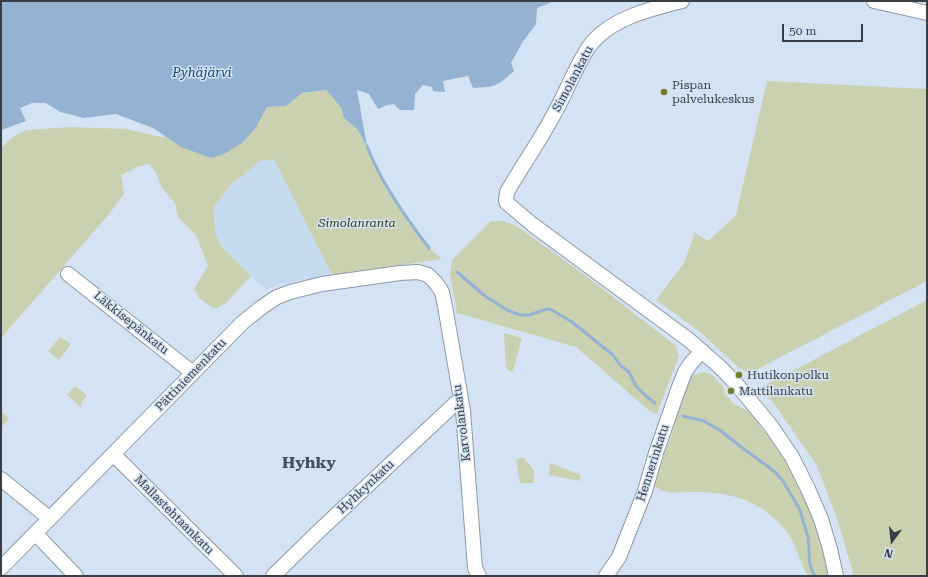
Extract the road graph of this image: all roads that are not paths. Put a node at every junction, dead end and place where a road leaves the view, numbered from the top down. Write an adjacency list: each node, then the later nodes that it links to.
1 (682, 1): 6 (street, Simolankatu)
2 (874, 1): 3 (street)
3 (927, 13)
4 (68, 274): 7 (street, Läkkisepänkatu)
5 (428, 275): 7 (street, Pättiniemenkatu); 8 (street, Karvolankatu)
6 (702, 351): 18 (street, Hennerinkatu); 19 (street)
7 (193, 373): 9 (street, Pättiniemenkatu)
8 (460, 399): 16 (street, Hyhkynkatu); 17 (street, Karvolankatu)
9 (113, 454): 11 (street, Pättiniemenkatu); 15 (street, Mallastehtaankatu)
10 (1, 479): 11 (street)
11 (49, 518): 12 (street, Pättiniemenkatu)
12 (35, 533): 13 (street, Pättiniemenkatu); 14 (street)
13 (1, 568)
14 (76, 576)
15 (236, 576)
16 (273, 576)
17 (479, 576)
18 (606, 576)
19 (836, 576)

